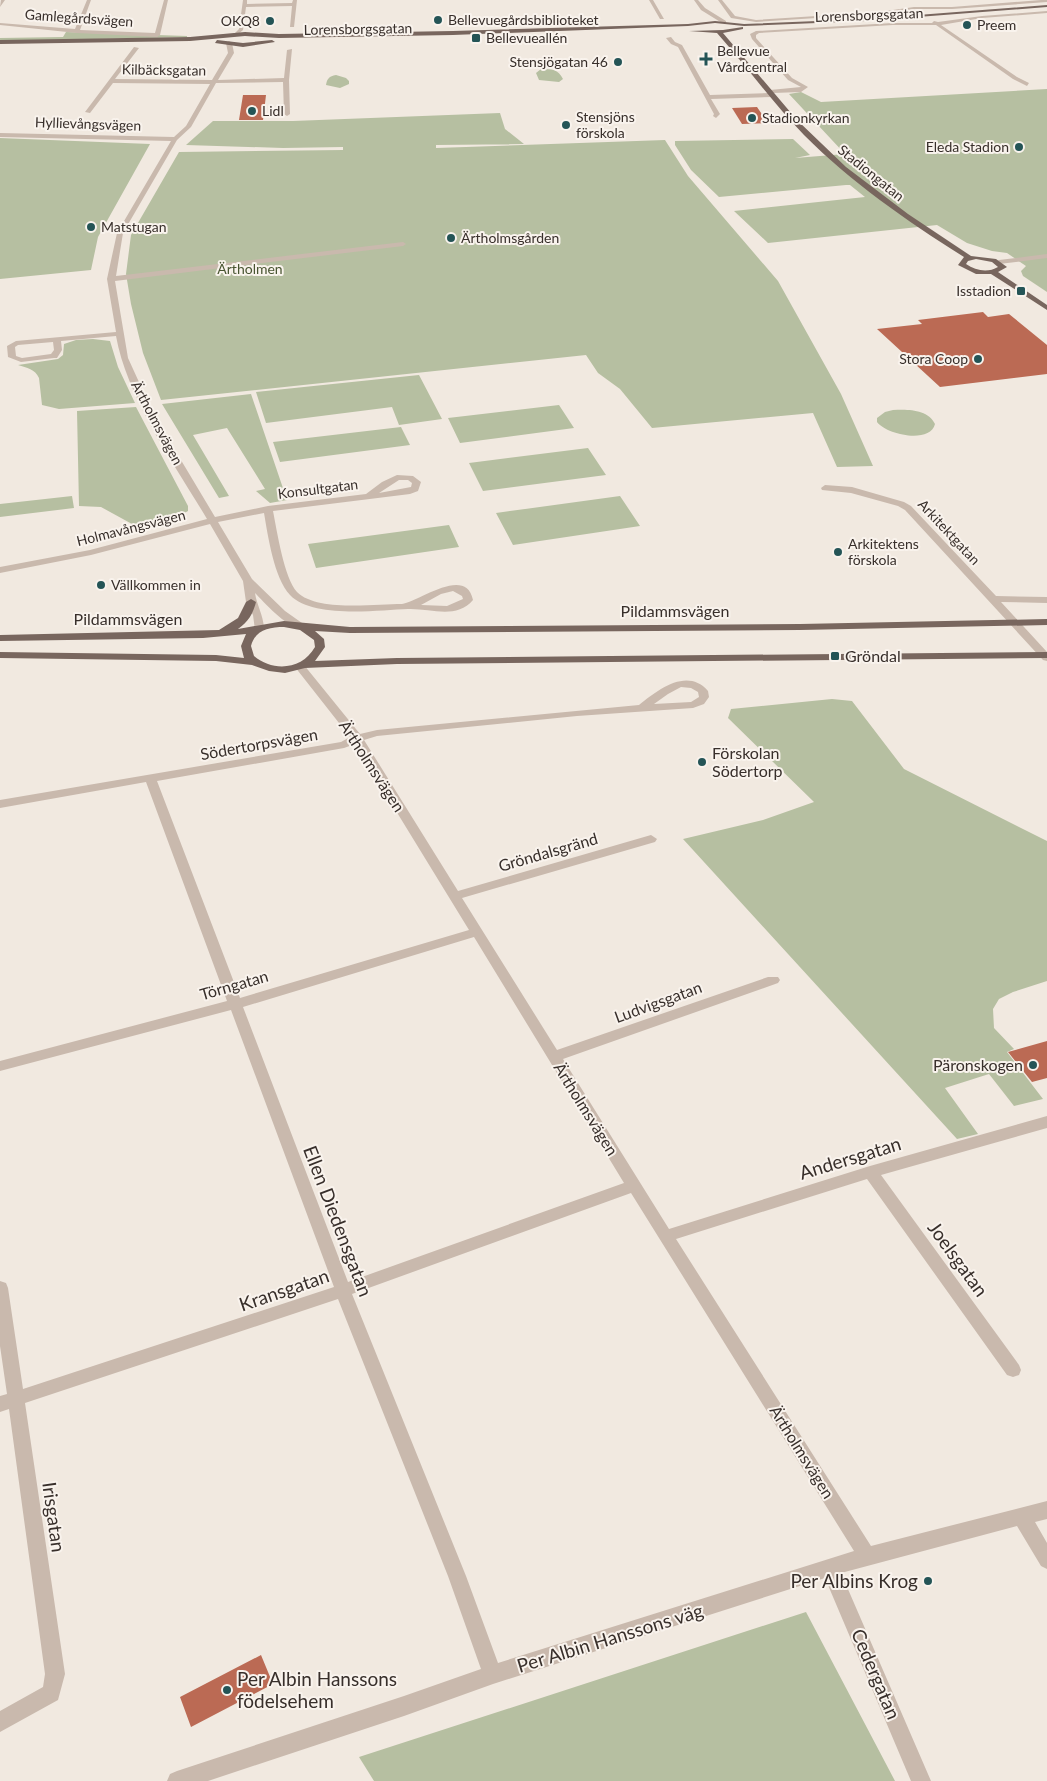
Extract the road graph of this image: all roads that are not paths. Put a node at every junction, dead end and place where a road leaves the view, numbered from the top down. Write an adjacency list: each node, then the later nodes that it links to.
1 (3, 0): 11 (street)
2 (89, 0): 27 (street)
3 (166, 0): 27 (street, Gamlegårdsvägen)
4 (651, 0): 17 (street)
5 (696, 0): 14 (street)
6 (720, 0): 13 (street, Lorensborgsgatan)
7 (1047, 1): 13 (street, Lorensborgsgatan)
8 (295, 2): 9 (street); 25 (street)
9 (245, 3): 18 (street)
10 (906, 3): 13 (street)
11 (0, 6)
12 (1047, 6): 16 (main road, Lorensborgsgatan)
13 (914, 8): 16 (street)
14 (703, 9): 19 (street); 20 (street)
15 (1047, 12): 24 (street, Lorensborgsgatan)
16 (926, 16): 23 (main road, Lorensborgsgatan); 24 (street)
17 (662, 18)
18 (243, 21): 30 (street); 31 (street)
19 (706, 22): 20 (main road, Lorensborgsgatan); 22 (main road, Lorensborgsgatan)
20 (726, 22): 23 (main road, Lorensborgsgatan); 26 (main road)
21 (0, 24): 27 (street, Gamlegårdsvägen)
22 (700, 24): 28 (main road); 31 (main road, Lorensborgsgatan)
23 (794, 24): 26 (main road, Lorensborgsgatan)
24 (937, 24): 42 (street); 43 (street, Lorensborgsgatan)
25 (292, 28)
26 (734, 29): 29 (main road, Lorensborgsgatan)
27 (77, 31)
28 (706, 31): 29 (main road, Lorensborgsgatan); 35 (main road, Lorensborgsgatan)
29 (719, 32): 43 (main road, Stadiongatan)
30 (232, 35): 31 (main road, Lorensborgsgatan); 33 (main road, Lorensborgsgatan); 34 (main road)
31 (257, 35): 35 (main road)
32 (669, 38): 44 (street)
33 (0, 43): 34 (main road, Lorensborgsgatan)
34 (228, 43): 35 (main road, Lorensborgsgatan); 38 (street)
35 (249, 44): 38 (street, Ärtholmsvägen)
36 (136, 48): 39 (street)
37 (290, 50): 41 (street)
38 (230, 56): 40 (street, Ärtholmsvägen)
39 (113, 81): 40 (street, Kilbäcksgatan); 45 (street)
40 (214, 82): 41 (street, Kilbäcksgatan); 49 (street, Ärtholmsvägen)
41 (286, 83): 46 (street)
42 (1027, 84)
43 (770, 92): 44 (street); 52 (main road, Stadiongatan)
44 (706, 94): 47 (street)
45 (88, 112)
46 (287, 114)
47 (716, 116)
48 (0, 135): 49 (street, Hyllievångsvägen)
49 (176, 139): 55 (street, Ärtholmsvägen)
50 (403, 244): 55 (street)
51 (1047, 256): 53 (street)
52 (970, 258): 53 (main road, Stadiongatan); 54 (main road)
53 (999, 262): 54 (main road)
54 (992, 272): 56 (main road)
55 (111, 279): 57 (street, Ärtholmsvägen)
56 (1047, 308)
57 (118, 334): 58 (street); 62 (street, Ärtholmsvägen)
58 (57, 339): 58 (street)
59 (825, 488): 65 (street, Arkitektgatan)
60 (368, 497): 61 (street, Konsultgatan)
61 (268, 509): 62 (street, Holmavångsvägen); 68 (street, Konsultgatan)
62 (213, 522): 63 (street, Holmavångsvägen); 64 (street, Ärtholmsvägen)
63 (0, 570)
64 (248, 582): 67 (street, Ärtholmsvägen); 71 (street, Ärtholmsvägen)
65 (993, 599): 66 (street); 69 (street, Arkitektgatan)
66 (1047, 600)
67 (252, 602): 72 (street, Ärtholmsvägen); 73 (main road)
68 (409, 606): 68 (street, Konsultgatan)
69 (1014, 622): 70 (main road, Pildammsvägen); 71 (main road, Pildammsvägen); 76 (street, Arkitektgatan)
70 (1047, 622)
71 (300, 626): 72 (main road); 78 (main road, Ärtholmsvägen)
72 (258, 629): 73 (main road, Pildammsvägen); 77 (main road)
73 (213, 635): 74 (main road, Pildammsvägen)
74 (0, 638)
75 (0, 655): 77 (main road)
76 (1046, 656): 78 (main road)
77 (254, 662): 78 (main road)
78 (302, 666): 80 (street, Ärtholmsvägen)
79 (643, 708): 79 (street, Södertorpsvägen); 80 (street, Södertorpsvägen)
80 (357, 738): 81 (street, Södertorpsvägen); 84 (street, Ärtholmsvägen)
81 (151, 780): 82 (street, Södertorpsvägen); 87 (street, Ellen Diedensgatan)
82 (0, 804)
83 (651, 839): 84 (street, Gröndalsgränd)
84 (454, 896): 85 (street, Ärtholmsvägen)
85 (476, 932): 87 (street, Törngatan); 88 (street, Ärtholmsvägen)
86 (773, 980): 88 (street, Ludvigsgatan)
87 (235, 1004): 89 (street, Törngatan); 95 (street, Ellen Diedensgatan)
88 (554, 1057): 92 (street, Ärtholmsvägen)
89 (0, 1066)
90 (1047, 1122): 91 (street, Andersgatan)
91 (870, 1172): 93 (street, Andersgatan); 96 (street, Joelsgatan)
92 (634, 1186): 93 (street, Ärtholmsvägen); 95 (street, Kransgatan)
93 (666, 1236): 100 (street, Ärtholmsvägen)
94 (0, 1288): 97 (street, Irisgatan)
95 (343, 1291): 97 (street, Kransgatan); 103 (street, Ellen Diedensgatan)
96 (1013, 1370)
97 (8, 1402): 104 (street, Irisgatan)
98 (1047, 1510): 99 (street, Per Albin Hanssons väg)
99 (1022, 1517): 100 (street, Per Albin Hanssons väg); 101 (street)
100 (867, 1556): 102 (street, Per Albin Hanssons väg)
101 (1047, 1560)
102 (830, 1568): 103 (street, Per Albin Hanssons väg); 106 (street, Cedergatan)
103 (494, 1674): 105 (street, Per Albin Hanssons väg)
104 (0, 1722)
105 (177, 1781)
106 (921, 1781)

